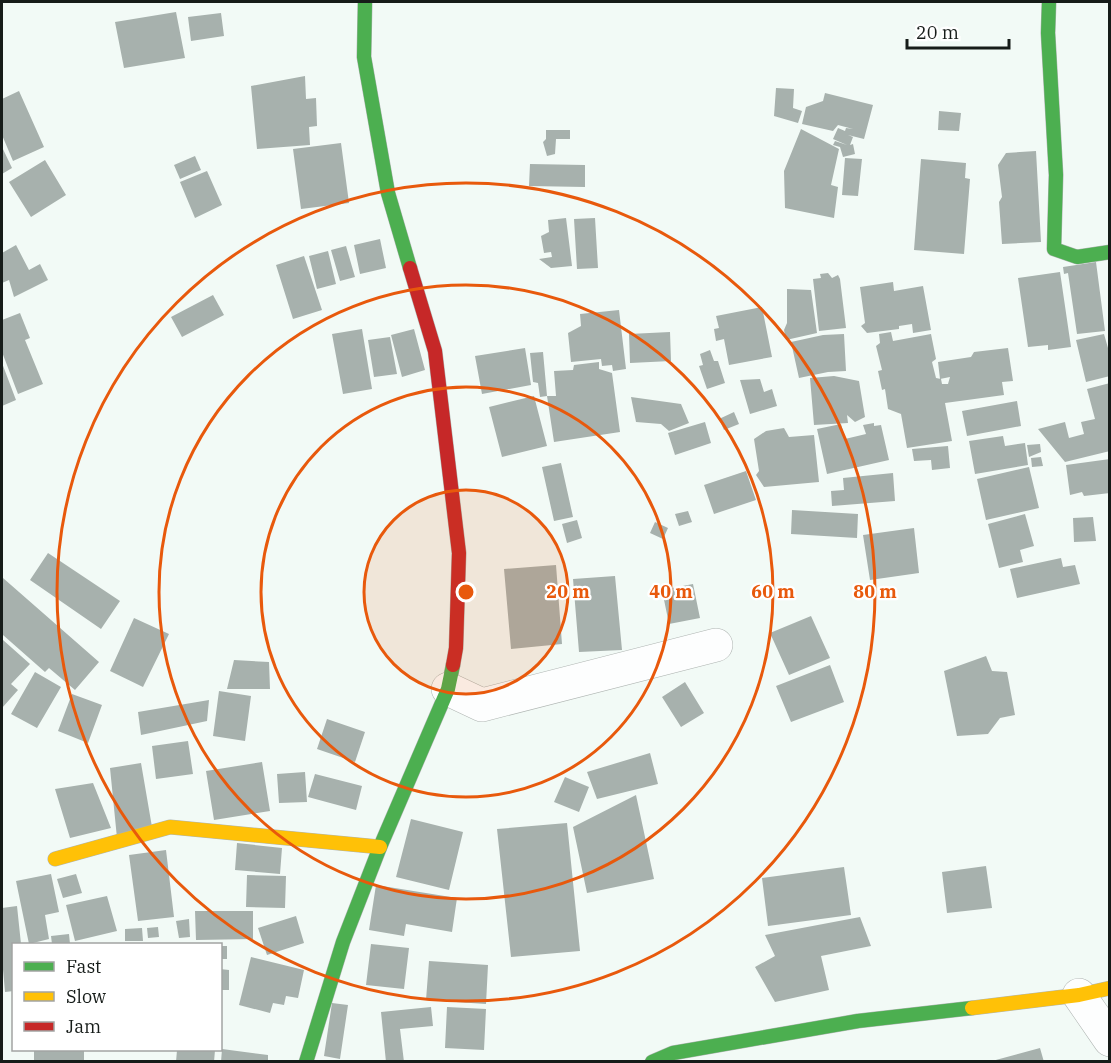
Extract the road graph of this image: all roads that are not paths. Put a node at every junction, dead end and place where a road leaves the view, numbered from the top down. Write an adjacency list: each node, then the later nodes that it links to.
1 (364, 2): 5 (street)
2 (1048, 2): 3 (street)
3 (1110, 252)
4 (716, 645): 5 (street)
5 (448, 689): 6 (street)
6 (380, 847): 7 (street); 11 (street)
7 (55, 859)
8 (1094, 992): 9 (street); 10 (street)
9 (1110, 1040)
10 (667, 1059)
11 (306, 1062)

